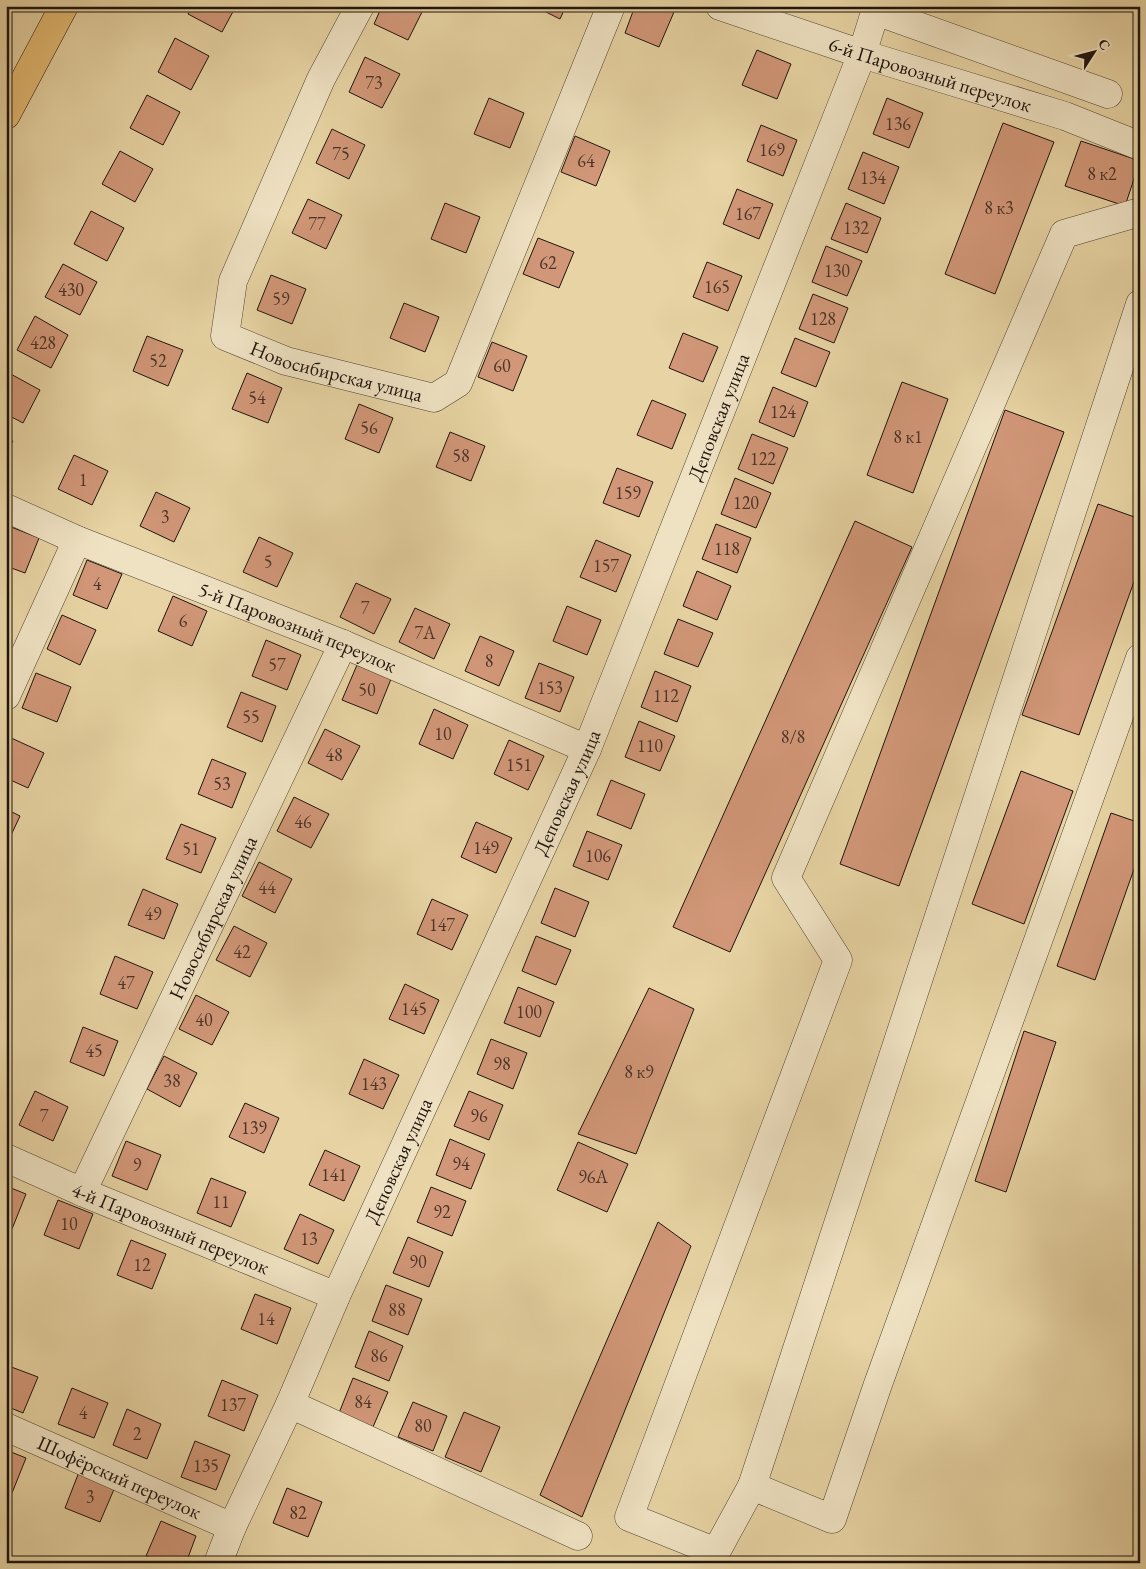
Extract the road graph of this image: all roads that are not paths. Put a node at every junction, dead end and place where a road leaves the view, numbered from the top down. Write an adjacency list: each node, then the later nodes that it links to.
1 (64, 6): 8 (highway)
2 (360, 6): 3 (street, Новосибирская улица)
3 (611, 6)
4 (720, 6): 6 (street, 6-й Паровозный переулок)
5 (876, 8): 6 (street, Деповская улица); 7 (street)
6 (862, 54): 9 (street, 6-й Паровозный переулок); 17 (street, Деповская улица)
7 (1108, 94)
8 (6, 115)
9 (1140, 146)
10 (1140, 212): 23 (street)
11 (1140, 304): 23 (street)
12 (6, 508): 13 (street, 5-й Паровозный переулок)
13 (77, 540): 14 (street, 5-й Паровозный переулок); 16 (street)
14 (343, 644): 17 (street, 5-й Паровозный переулок); 19 (street, Новосибирская улица)
15 (1140, 658): 23 (street)
16 (6, 696)
17 (587, 749): 20 (street, Деповская улица)
18 (6, 1158): 19 (street, 4-й Паровозный переулок)
19 (82, 1192): 20 (street, 4-й Паровозный переулок)
20 (336, 1296): 21 (street, Деповская улица)
21 (290, 1404): 24 (street, Деповская улица); 25 (street)
22 (6, 1427): 24 (street, Шофёрский переулок)
23 (752, 1486)
24 (232, 1527): 26 (street, Деповская улица)
25 (578, 1536)
26 (218, 1563)

